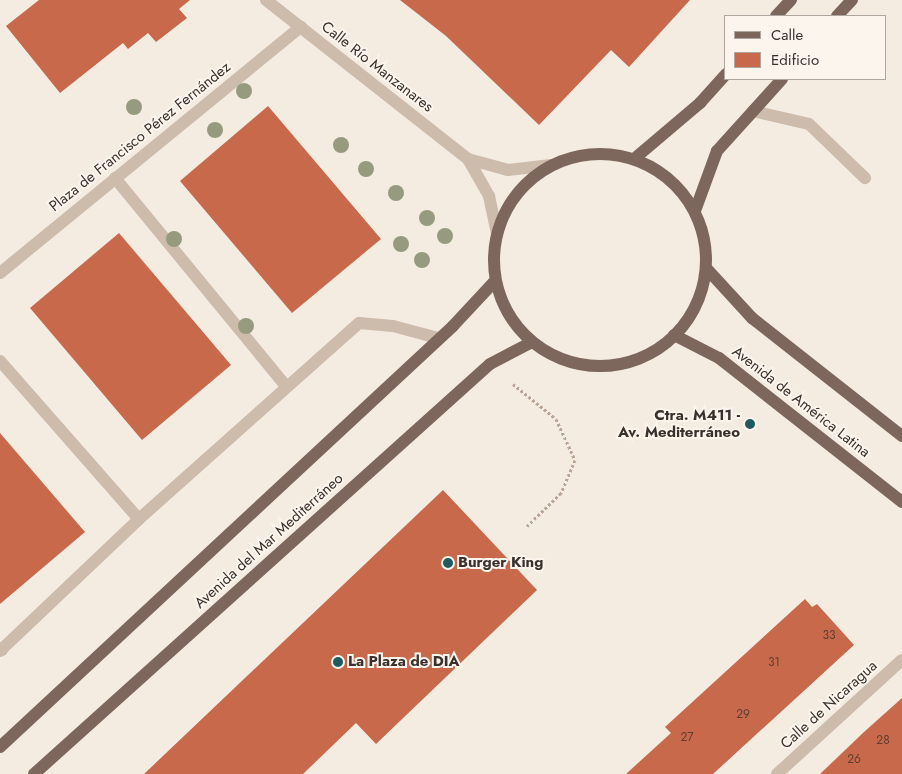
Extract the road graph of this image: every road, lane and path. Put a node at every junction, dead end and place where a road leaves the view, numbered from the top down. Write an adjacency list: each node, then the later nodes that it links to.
1 (266, 0): 6 (street, Calle Río Manzanares)
2 (791, 0): 4 (main road)
3 (852, 0): 5 (main road)
4 (777, 15)
5 (838, 15)
6 (301, 27): 10 (street, Calle Río Manzanares); 13 (street, Plaza de Francisco Pérez Fernández)
7 (724, 76): 11 (main road)
8 (781, 80): 9 (main road)
9 (753, 111): 14 (street); 15 (main road)
10 (468, 159): 12 (street, Calle Río Manzanares); 16 (street, Calle Río Manzanares)
11 (634, 159): 12 (main road); 15 (main road)
12 (551, 165): 16 (main road)
13 (115, 178): 18 (street, Plaza de Francisco Pérez Fernández); 25 (street)
14 (865, 178)
15 (695, 211): 17 (main road)
16 (497, 234): 19 (main road)
17 (707, 269): 20 (main road); 26 (main road)
18 (0, 273)
19 (494, 281): 21 (main road, Avenida del Mar Mediterráneo); 22 (main road)
20 (674, 335): 22 (main road); 27 (main road, Avenida de América Latina)
21 (438, 338): 25 (street); 32 (main road, Avenida del Mar Mediterráneo)
22 (532, 342): 33 (main road, Avenida del Mar Mediterráneo)
23 (0, 361): 28 (street)
24 (510, 382): 29 (path)
25 (285, 385): 28 (street)
26 (902, 436)
27 (902, 502)
28 (139, 519): 30 (street)
29 (525, 528)
30 (0, 650)
31 (902, 660): 34 (street, Calle de Nicaragua)
32 (0, 747)
33 (34, 774)
34 (777, 774)

